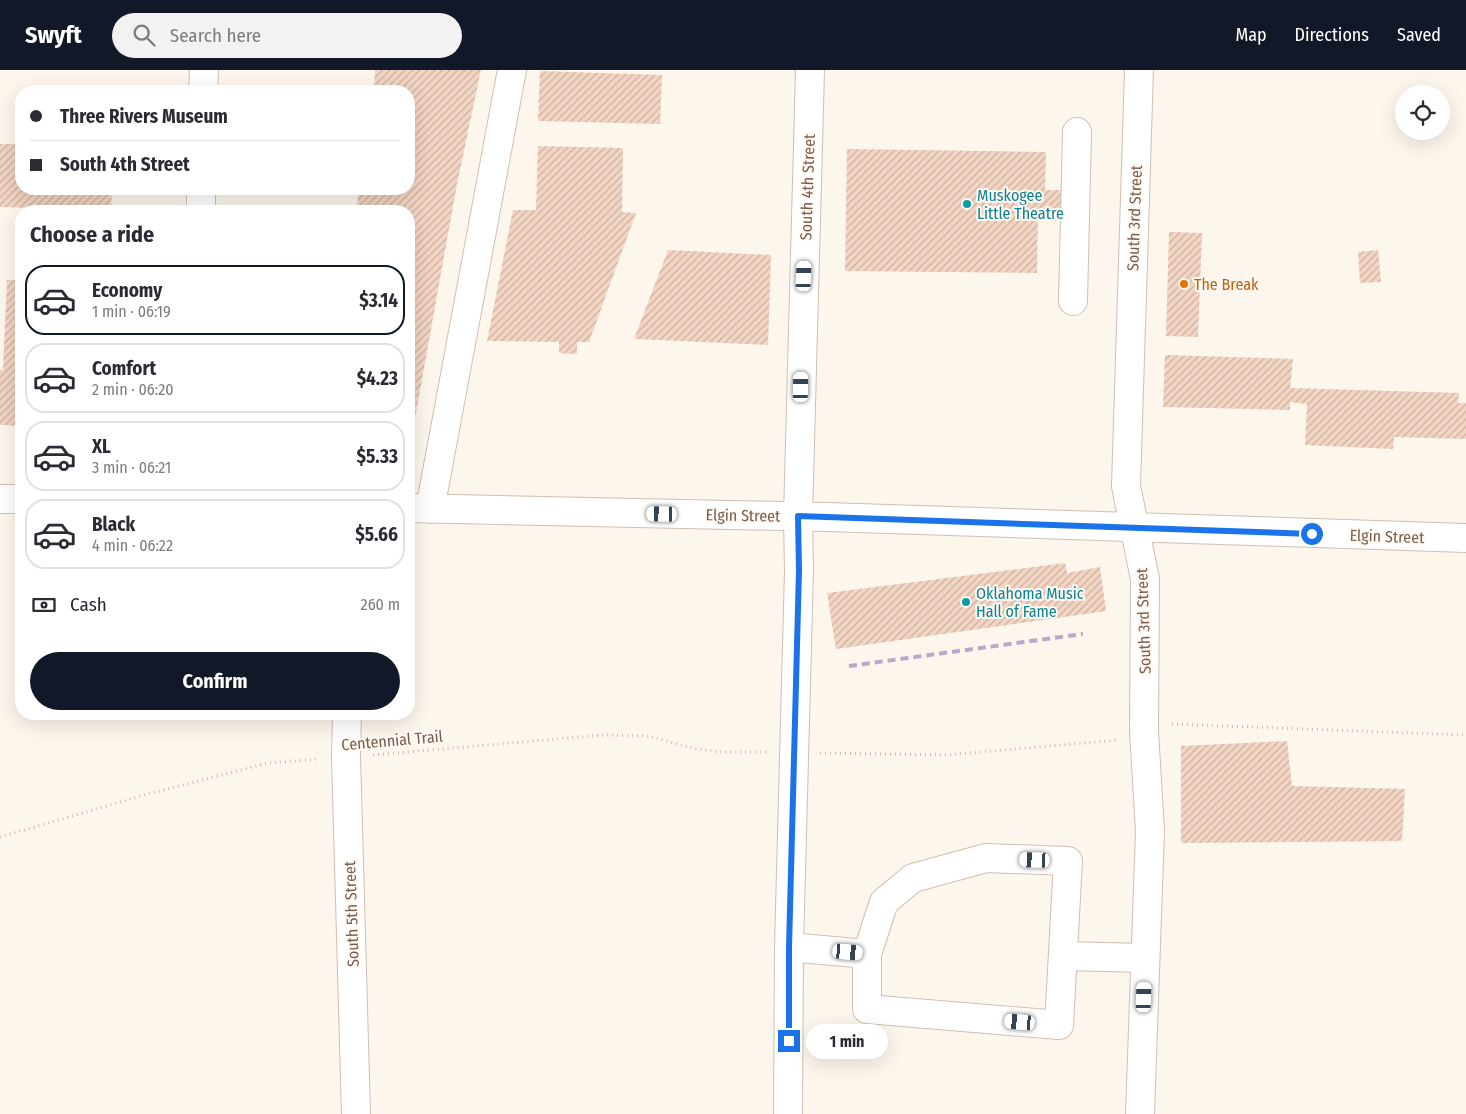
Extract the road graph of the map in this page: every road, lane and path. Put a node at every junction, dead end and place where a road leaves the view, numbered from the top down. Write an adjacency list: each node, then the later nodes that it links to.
1 (204, 70): 5 (street)
2 (512, 70): 10 (street)
3 (810, 70): 11 (street, South 4th Street)
4 (1139, 70): 12 (street, South 3rd Street)
5 (203, 85)
6 (1077, 132): 7 (street)
7 (1073, 302)
8 (0, 499): 9 (street)
9 (15, 499)
10 (420, 509): 11 (street, Elgin Street)
11 (798, 516): 12 (street, Elgin Street); 15 (street, South 4th Street)
12 (1134, 529): 13 (street, Elgin Street); 21 (street, South 3rd Street)
13 (1466, 538)
14 (347, 720): 16 (street, South 5th Street)
15 (794, 752): 16 (path, Centennial Trail); 18 (street, South 4th Street)
16 (346, 757): 17 (path, Centennial Trail); 22 (street, South 5th Street)
17 (0, 837)
18 (789, 947): 19 (street); 23 (street, South 4th Street)
19 (867, 954): 20 (street); 20 (street)
20 (1063, 956): 21 (street)
21 (1145, 958): 24 (street, South 3rd Street)
22 (356, 1114)
23 (788, 1114)
24 (1140, 1114)

